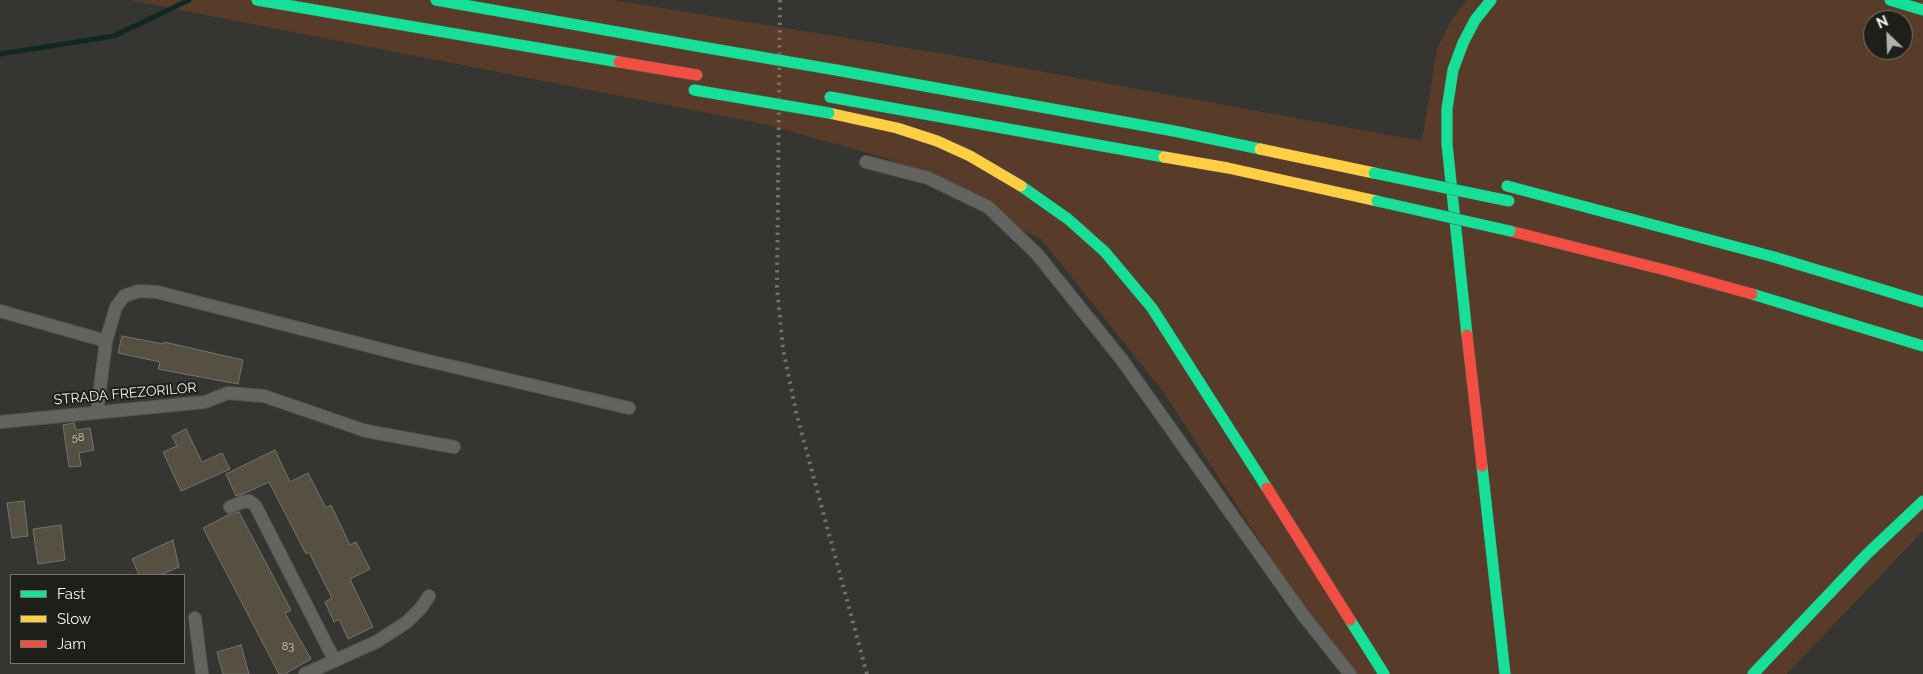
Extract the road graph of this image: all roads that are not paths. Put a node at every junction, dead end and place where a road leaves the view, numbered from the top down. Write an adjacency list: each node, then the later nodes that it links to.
1 (257, 0): 6 (highway)
2 (436, 0): 15 (highway, bridge)
3 (1491, 0): 33 (highway)
4 (1890, 0): 5 (highway)
5 (1923, 10)
6 (430, 30): 7 (highway); 8 (highway)
7 (515, 56)
8 (702, 75)
9 (689, 89): 32 (highway, bridge)
10 (826, 96): 19 (highway, bridge)
11 (866, 162): 31 (street)
12 (1441, 171): 13 (highway)
13 (1460, 176)
14 (1503, 185): 16 (highway)
15 (1514, 202)
16 (1923, 302)
17 (0, 311): 18 (street)
18 (106, 341): 20 (street); 21 (street)
19 (1923, 346)
20 (629, 408)
21 (97, 412): 22 (street, STRADA FREZORILOR); 23 (street, STRADA FREZORILOR)
22 (0, 422)
23 (454, 447)
24 (1923, 501): 34 (highway)
25 (230, 507): 28 (street)
26 (429, 596): 28 (street)
27 (195, 618): 29 (street)
28 (335, 661): 30 (street)
29 (202, 674)
30 (305, 674)
31 (1350, 674)
32 (1384, 674)
33 (1505, 674)
34 (1754, 674)

